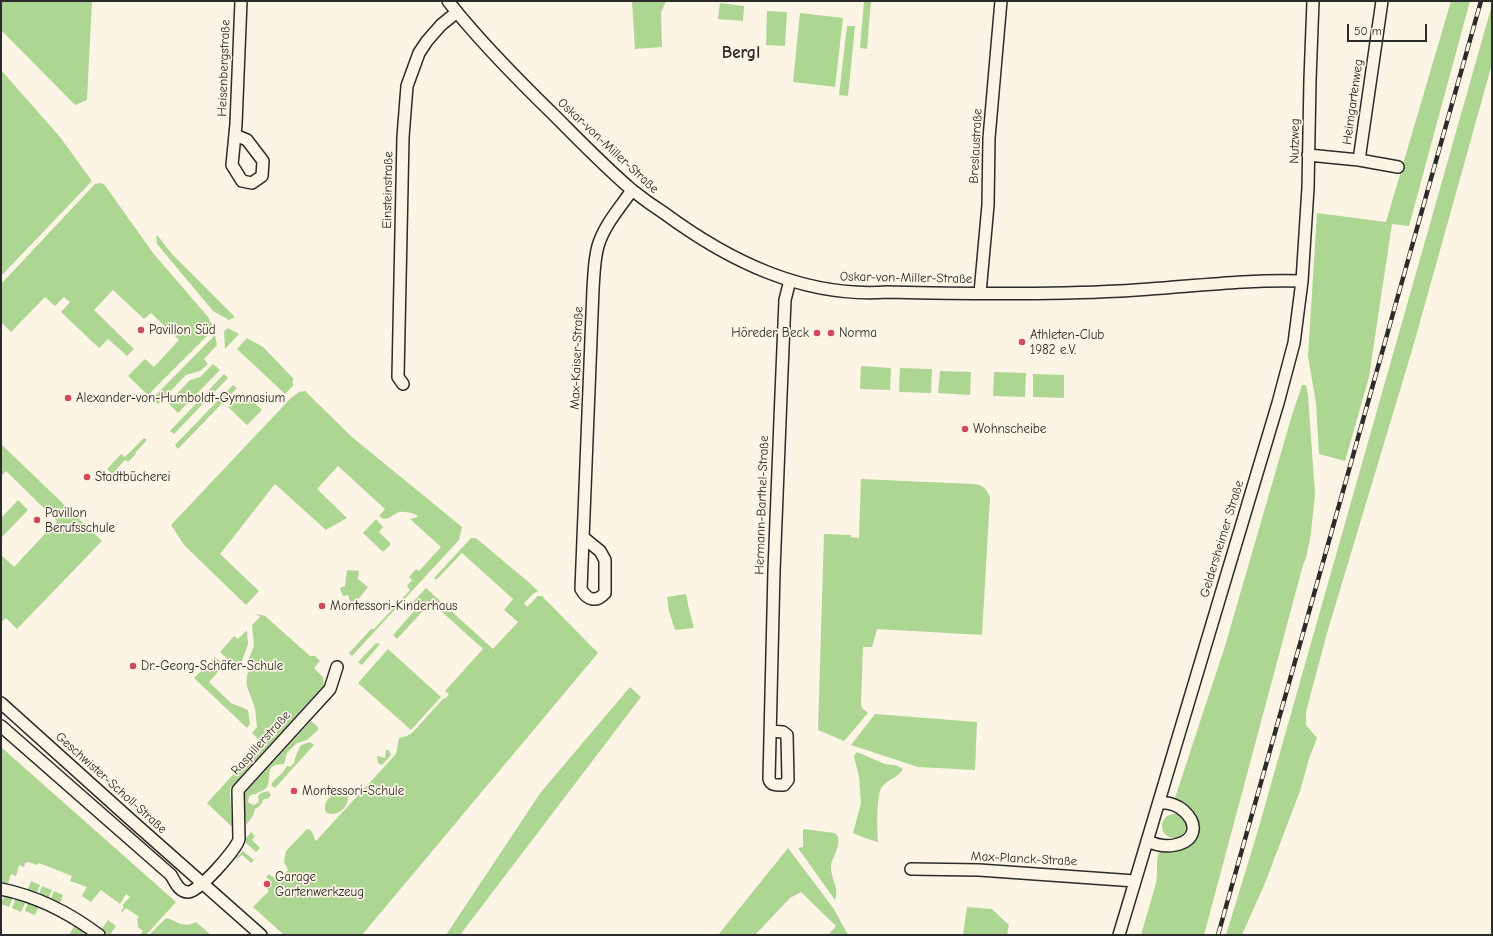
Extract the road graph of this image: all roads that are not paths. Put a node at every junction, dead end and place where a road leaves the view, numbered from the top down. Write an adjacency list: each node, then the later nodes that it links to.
1 (241, 1): 7 (street, Heisenbergstraße)
2 (448, 1): 6 (street, Oskar-von-Miller-Straße)
3 (1001, 1): 14 (street, Breslaustraße)
4 (1313, 1): 8 (street, Nutzweg)
5 (1382, 1): 9 (street, Heimgartenweg)
6 (457, 12): 11 (street, Oskar-von-Miller-Straße); 15 (street, Einsteinstraße)
7 (235, 135)
8 (1308, 155): 9 (street, Heimgartenweg); 13 (street, Nutzweg)
9 (1359, 160): 10 (street, Heimgartenweg)
10 (1398, 167)
11 (632, 190): 12 (street, Oskar-von-Miller-Straße); 16 (street, Max-Kaiser-Straße)
12 (790, 280): 14 (street, Oskar-von-Miller-Straße); 20 (street, Hermann-Barthel-Straße)
13 (1302, 281): 14 (street, Oskar-von-Miller-Straße); 21 (street, Geldersheimer Straße)
14 (980, 293)
15 (403, 384)
16 (584, 538): 16 (street, Max-Kaiser-Straße)
17 (337, 666): 25 (street, Raspillerstraße)
18 (1, 702): 25 (street, Geschwister-Scholl-Straße)
19 (1, 726): 25 (street)
20 (770, 731)
21 (1159, 802): 22 (street, Geldersheimer Straße); 22 (street)
22 (1147, 841): 24 (street, Geldersheimer Straße)
23 (911, 869): 24 (street, Max-Planck-Straße)
24 (1135, 881): 29 (street, Geldersheimer Straße)
25 (202, 884): 28 (street, Geschwister-Scholl-Straße)
26 (1, 889): 27 (street)
27 (99, 935)
28 (261, 935)
29 (1119, 935)

